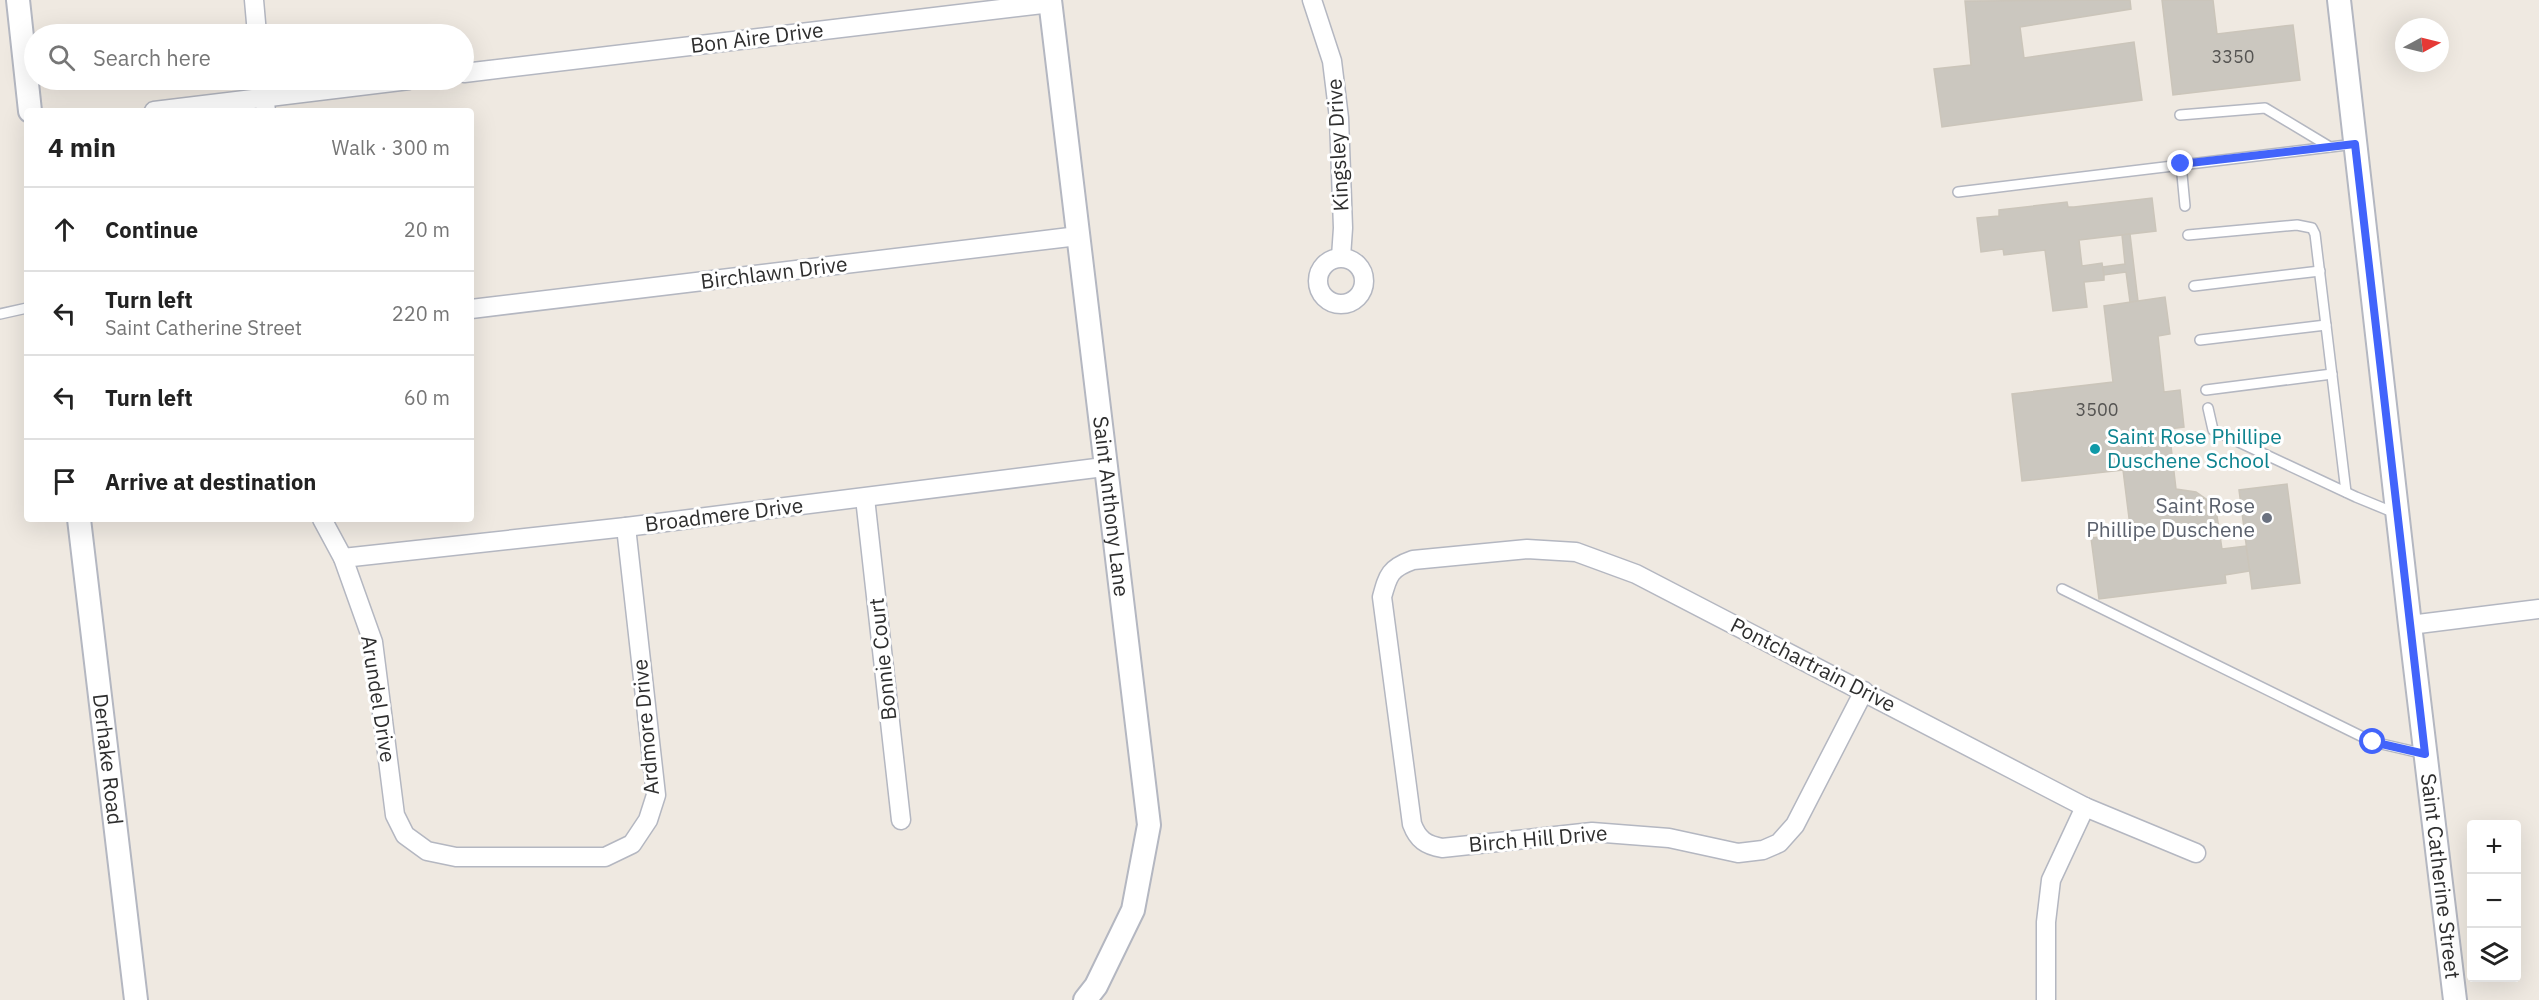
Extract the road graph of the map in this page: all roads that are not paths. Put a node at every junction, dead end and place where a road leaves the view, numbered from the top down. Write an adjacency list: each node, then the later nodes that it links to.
1 (18, 0): 7 (street)
2 (254, 0): 6 (street)
3 (1312, 0): 22 (street, Kingsley Drive)
4 (2339, 0): 15 (street, Saint Catherine Street)
5 (1050, 2): 8 (street, Bon Aire Drive); 21 (street, Saint Anthony Lane)
6 (256, 24)
7 (24, 56)
8 (474, 72)
9 (28, 90): 12 (street)
10 (318, 90): 11 (street)
11 (264, 96): 13 (street)
12 (30, 108)
13 (176, 108)
14 (2180, 115): 16 (lane)
15 (2355, 144): 16 (lane); 36 (street, Saint Catherine Street)
16 (2330, 147): 17 (lane)
17 (2181, 164): 18 (lane); 19 (lane)
18 (1958, 192)
19 (2185, 206)
20 (2188, 235): 23 (lane)
21 (1078, 236): 26 (street, Birchlawn Drive); 33 (street, Saint Anthony Lane)
22 (1341, 257)
23 (2320, 271): 24 (lane); 28 (lane)
24 (2194, 286)
25 (24, 309): 27 (lane)
26 (474, 309)
27 (0, 314)
28 (2326, 325): 29 (lane); 30 (lane)
29 (2200, 340)
30 (2332, 374): 31 (lane); 34 (lane)
31 (2206, 390)
32 (2208, 408): 34 (lane)
33 (1104, 467): 35 (street, Broadmere Drive); 52 (street, Saint Anthony Lane)
34 (2346, 492): 36 (lane)
35 (865, 498): 39 (street, Broadmere Drive); 49 (street, Bonnie Court)
36 (2397, 513): 44 (street, Saint Catherine Street)
37 (79, 522): 51 (street, Derhake Road)
38 (324, 522): 40 (street, Arundel Drive)
39 (626, 527): 40 (street, Broadmere Drive); 48 (street, Ardmore Drive)
40 (343, 558): 48 (street, Arundel Drive)
41 (1413, 560): 45 (street, Pontchartrain Drive); 45 (street, Birch Hill Drive)
42 (2062, 589): 46 (lane)
43 (2539, 609): 44 (street)
44 (2410, 625): 46 (street, Saint Catherine Street)
45 (1864, 691): 47 (street, Pontchartrain Drive)
46 (2425, 754): 54 (street, Saint Catherine Street)
47 (2085, 807): 50 (street, Pontchartrain Drive); 53 (street)
48 (394, 815)
49 (901, 820)
50 (2196, 853)
51 (136, 1000)
52 (1086, 1000)
53 (2046, 1000)
54 (2455, 1000)

